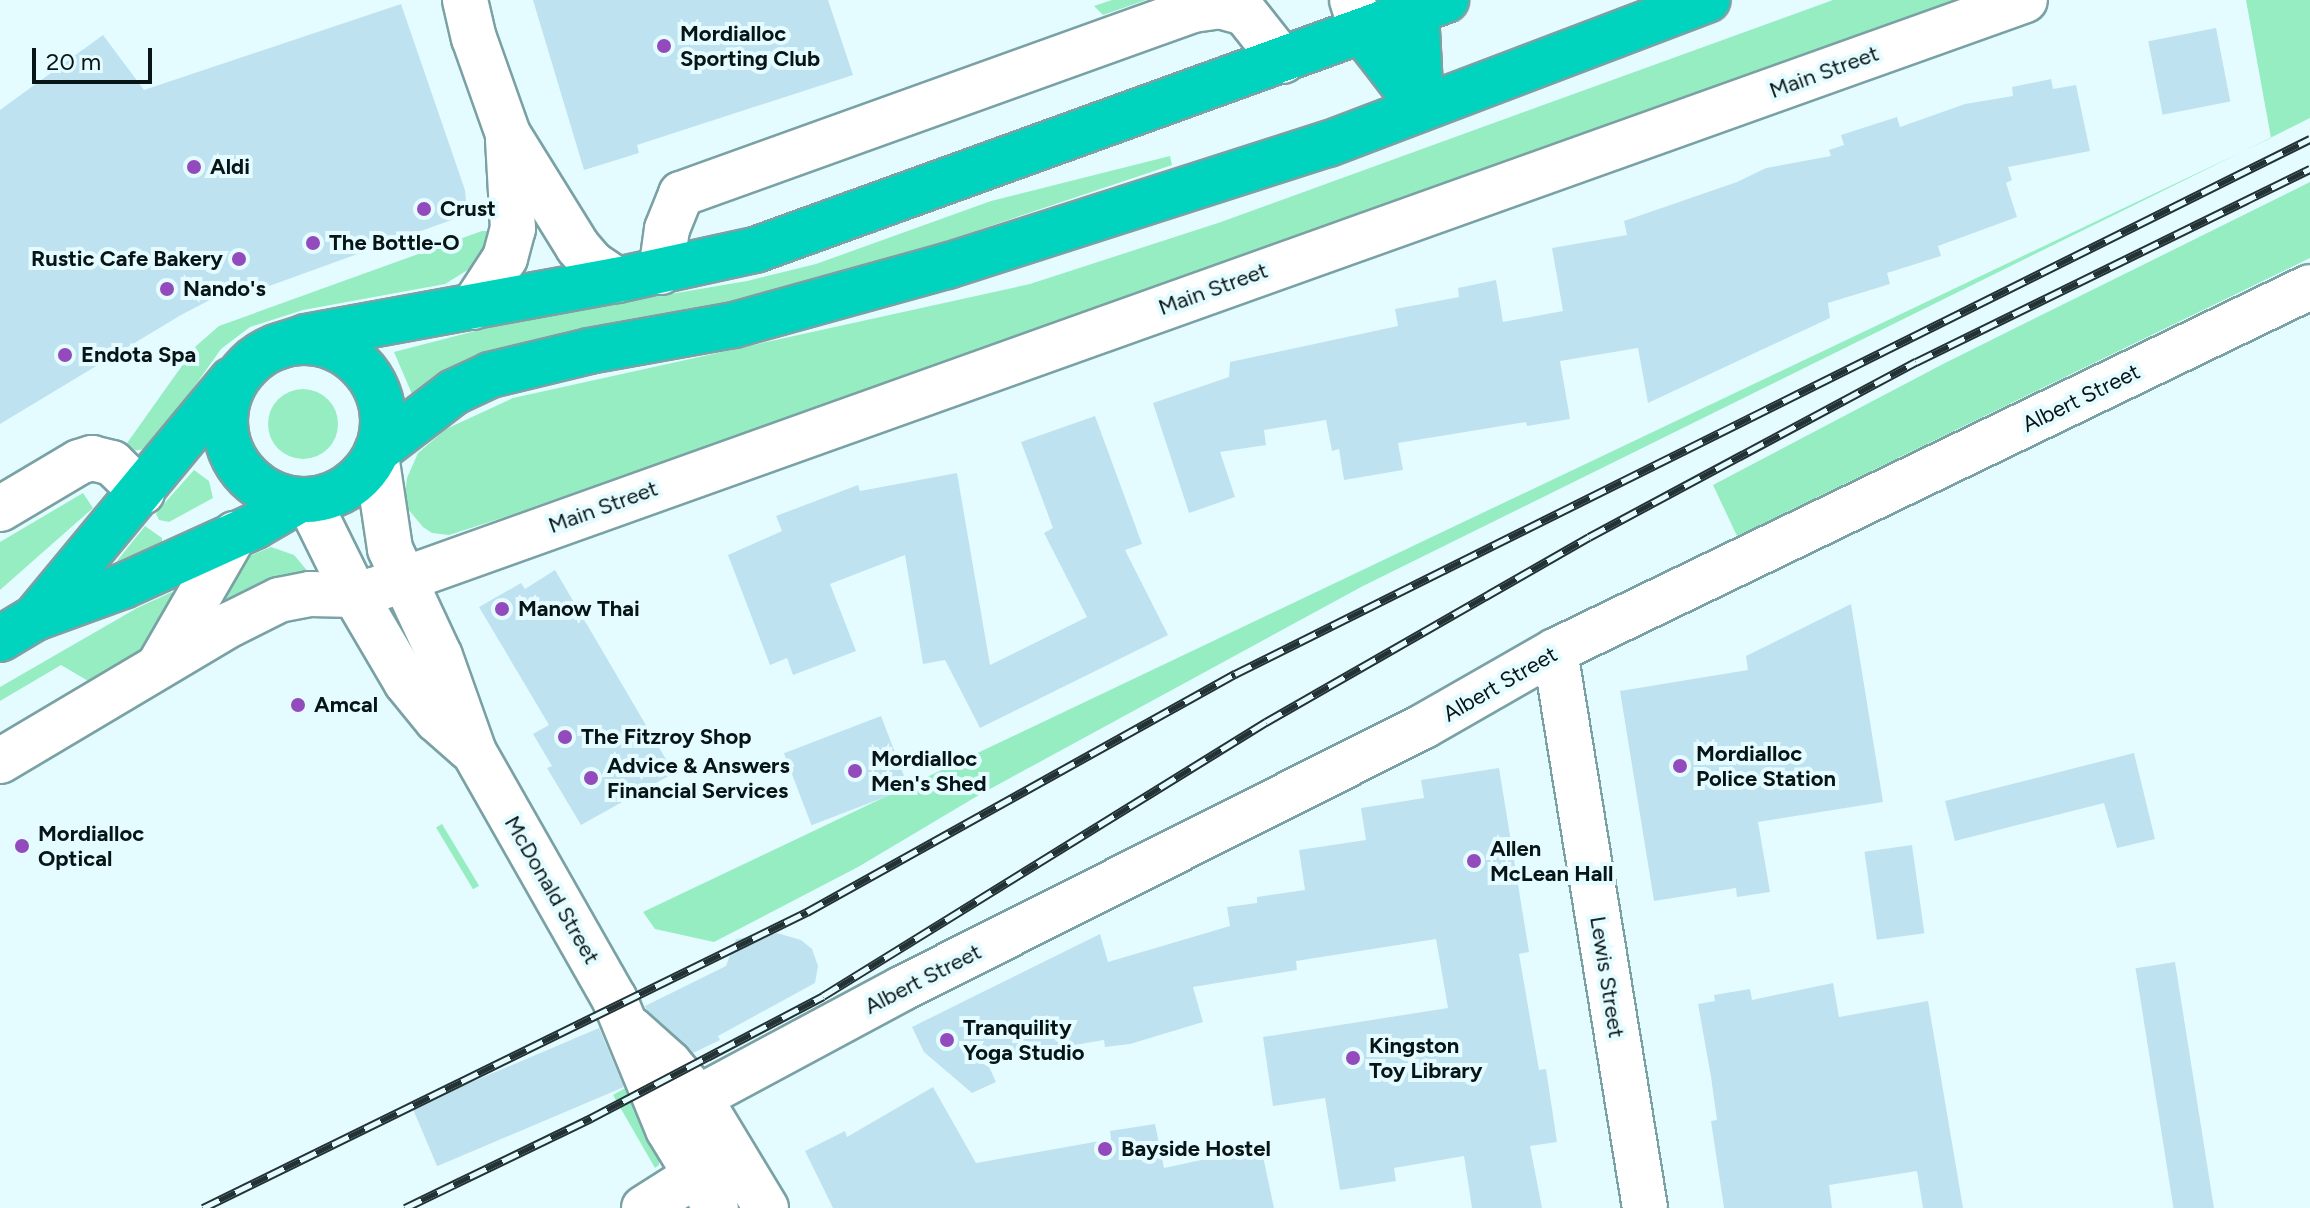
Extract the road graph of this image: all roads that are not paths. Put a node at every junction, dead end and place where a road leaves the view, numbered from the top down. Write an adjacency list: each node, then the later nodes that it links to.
1 (465, 0): 8 (street)
2 (1708, 0): 7 (highway)
3 (2025, 0): 19 (street, Main Street)
4 (1424, 4): 5 (highway); 7 (highway)
5 (1357, 16): 6 (highway); 7 (highway)
6 (1283, 61): 9 (highway); 9 (street)
7 (1421, 108): 14 (highway)
8 (508, 134): 10 (street); 12 (street)
9 (661, 272): 10 (highway)
10 (617, 280): 12 (highway)
11 (2310, 287): 22 (street, Albert Street)
12 (473, 307): 13 (highway)
13 (264, 354): 14 (highway); 15 (highway); 16 (highway)
14 (376, 453): 16 (highway); 19 (street, McDonald Street)
15 (142, 492): 17 (street); 21 (highway)
16 (304, 500): 18 (highway); 20 (street, McDonald Street)
17 (0, 509)
18 (235, 534): 21 (highway); 23 (street)
19 (401, 579): 20 (street, Main Street); 24 (street, McDonald Street)
20 (355, 595): 23 (street); 24 (street, McDonald Street)
21 (17, 629)
22 (1555, 651): 27 (street, Albert Street); 32 (street, Lewis Street)
23 (158, 668): 25 (street)
24 (474, 752): 26 (street, McDonald Street)
25 (0, 761)
26 (629, 1028): 27 (street, McDonald Street); 29 (street, McDonald Street)
27 (702, 1102): 28 (street, McDonald Street)
28 (733, 1152): 29 (street); 30 (street, McDonald Street)
29 (705, 1191): 31 (street)
30 (749, 1203)
31 (644, 1208)
32 (1645, 1208)

